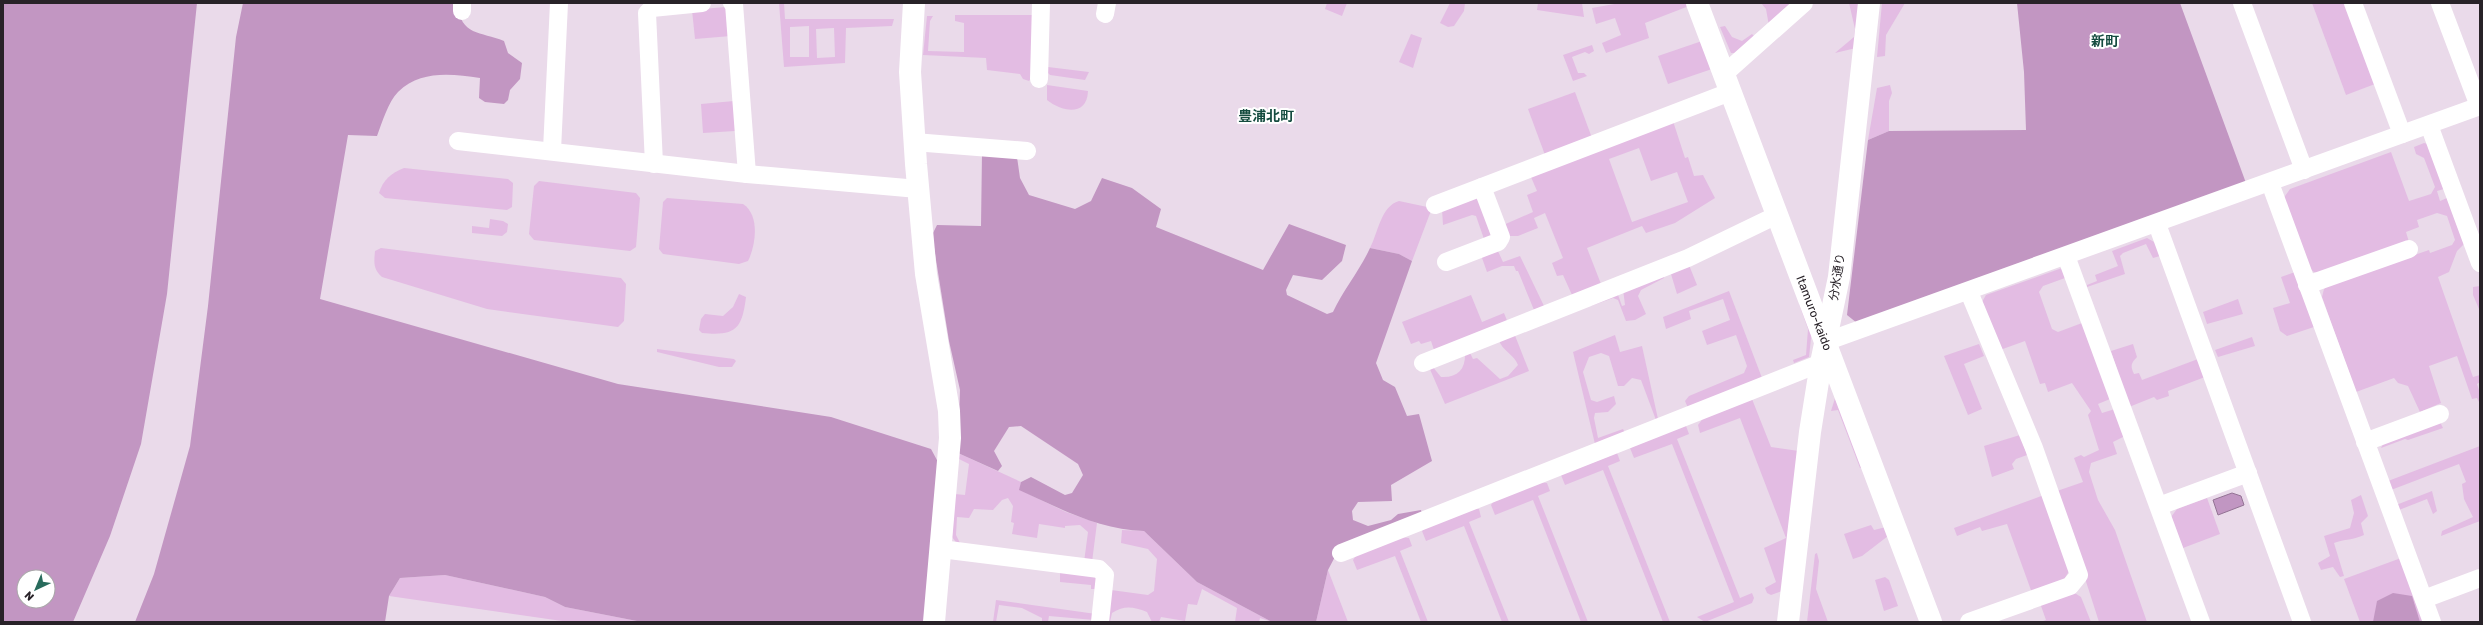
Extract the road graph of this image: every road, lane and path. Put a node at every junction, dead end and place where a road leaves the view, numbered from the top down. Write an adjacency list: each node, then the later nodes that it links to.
1 (559, 3): 20 (street)
2 (697, 3): 3 (street); 22 (street)
3 (702, 3)
4 (732, 3): 24 (street)
5 (914, 3): 19 (street)
6 (1041, 3): 13 (street)
7 (1696, 3): 14 (street, Itamuro-kaido)
8 (1804, 3): 14 (street)
9 (1869, 3): 37 (street, 分水通り)
10 (2242, 3): 23 (street)
11 (2353, 3): 17 (street)
12 (2440, 3): 15 (street)
13 (1039, 79)
14 (1726, 84): 26 (street); 29 (street, Itamuro-kaido)
15 (2479, 106): 16 (street)
16 (2429, 124): 17 (street); 34 (street)
17 (2402, 134): 23 (street)
18 (458, 141): 20 (street)
19 (914, 142): 21 (street); 27 (street)
20 (552, 150): 22 (street)
21 (1026, 151)
22 (654, 164): 24 (street)
23 (2304, 170): 25 (street)
24 (747, 174): 27 (street)
25 (2270, 182): 30 (street); 35 (street)
26 (1482, 187): 28 (street); 33 (street)
27 (918, 189): 43 (street)
28 (1436, 205)
29 (1777, 215): 37 (street, Itamuro-kaido); 38 (street)
30 (2156, 224): 32 (street); 41 (street)
31 (2409, 249): 35 (street)
32 (2066, 256): 36 (street); 42 (street)
33 (1446, 262)
34 (2480, 263)
35 (2307, 285): 40 (street)
36 (1969, 292): 37 (street); 51 (street)
37 (1823, 353): 44 (street); 49 (street, 分水通り); 50 (street, Itamuro-kaido)
38 (1423, 363)
39 (2440, 414): 40 (street)
40 (2365, 442): 46 (street)
41 (2248, 473): 42 (street); 53 (street)
42 (2159, 506): 52 (street)
43 (941, 549): 47 (street); 48 (street)
44 (1341, 553)
45 (2480, 578): 46 (street)
46 (2424, 599): 54 (street)
47 (934, 622)
48 (1100, 622)
49 (1788, 622)
50 (1932, 622)
51 (1969, 622)
52 (2201, 622)
53 (2302, 622)
54 (2432, 622)

